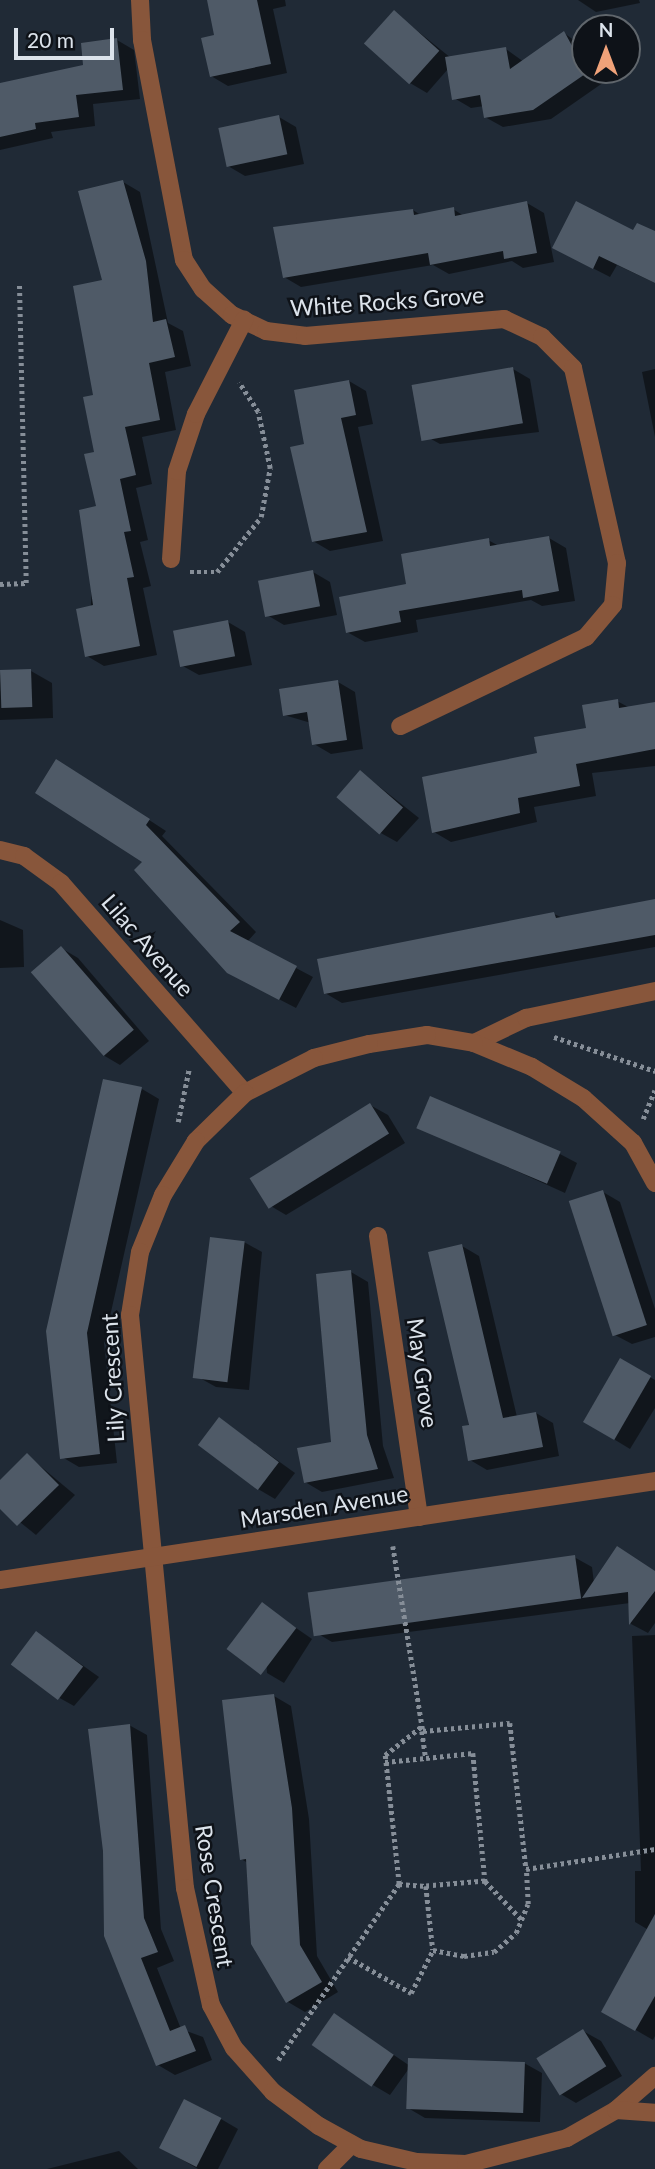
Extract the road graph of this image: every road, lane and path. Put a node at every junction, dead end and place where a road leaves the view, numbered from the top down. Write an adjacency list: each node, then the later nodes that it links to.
1 (141, 0): 3 (street, White Rocks Grove)
2 (19, 283): 6 (path)
3 (244, 320): 4 (street); 7 (street, White Rocks Grove)
4 (224, 360): 5 (street); 5 (path)
5 (171, 559)
6 (0, 584)
7 (400, 726)
8 (0, 850): 11 (street, Lilac Avenue)
9 (655, 991): 10 (street)
10 (526, 1017): 12 (street); 13 (path)
11 (196, 1037): 14 (street, Lilac Avenue); 15 (path)
12 (474, 1043): 14 (street, Lily Crescent); 16 (street, Lily Crescent)
13 (655, 1071)
14 (245, 1093): 21 (street, Lily Crescent)
15 (177, 1129)
16 (655, 1183)
17 (378, 1236): 19 (street, May Grove)
18 (655, 1481): 19 (street, Marsden Avenue)
19 (419, 1517): 20 (street, Marsden Avenue)
20 (389, 1521): 21 (street, Marsden Avenue); 23 (path)
21 (151, 1557): 22 (street, Marsden Avenue); 35 (street, Rose Crescent)
22 (0, 1580)
23 (422, 1726): 24 (path); 25 (path); 27 (path)
24 (425, 1758): 25 (path); 28 (path)
25 (385, 1762): 29 (path)
26 (655, 1849): 27 (path)
27 (526, 1869): 31 (path)
28 (485, 1881): 30 (path); 31 (path)
29 (399, 1884): 30 (path); 33 (path)
30 (426, 1886): 32 (path)
31 (522, 1920): 32 (path)
32 (433, 1950): 33 (path)
33 (348, 1957): 35 (path)
34 (655, 2076): 36 (street, Rose Crescent)
35 (263, 2081): 38 (street, Rose Crescent)
36 (616, 2110): 37 (street); 38 (street, Rose Crescent)
37 (655, 2113)
38 (352, 2144): 39 (street)
39 (327, 2169)

